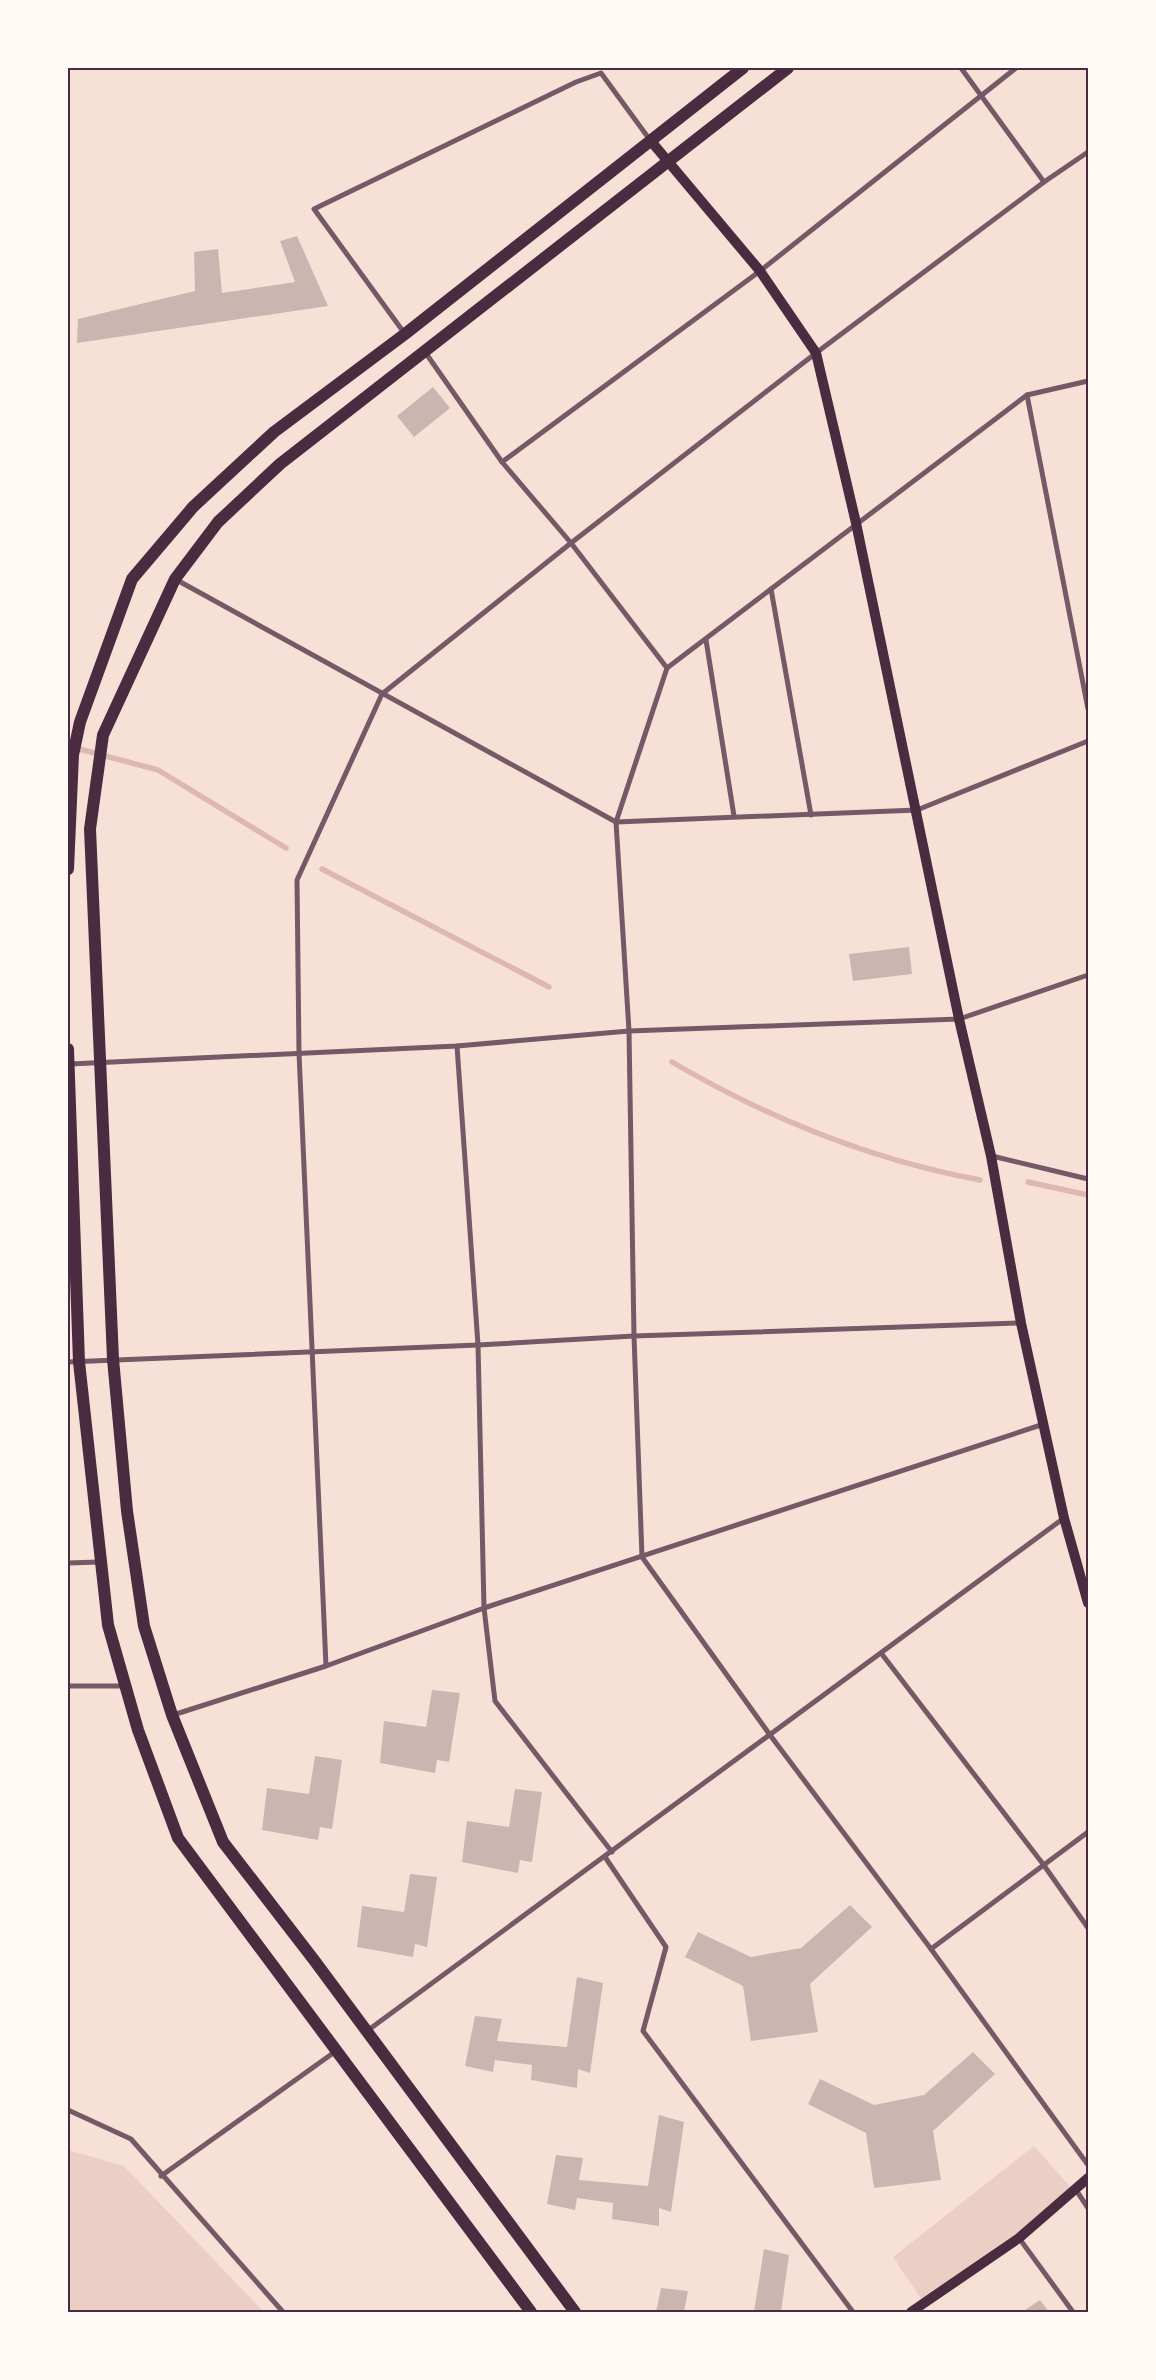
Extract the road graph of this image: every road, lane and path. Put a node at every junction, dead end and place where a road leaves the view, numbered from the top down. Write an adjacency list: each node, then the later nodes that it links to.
1 (743, 68): 6 (main road)
2 (788, 68): 8 (main road)
3 (961, 68): 5 (street)
4 (1016, 68): 5 (street)
5 (981, 94): 9 (street); 10 (street)
6 (650, 140): 8 (main road); 11 (main road); 11 (street)
7 (1088, 152): 9 (street)
8 (670, 161): 10 (main road); 12 (main road)
9 (1044, 182): 13 (street)
10 (760, 271): 13 (main road); 16 (street)
11 (405, 334): 26 (main road)
12 (424, 351): 16 (street); 19 (main road)
13 (816, 353): 17 (main road); 18 (street)
14 (1088, 382): 15 (street)
15 (1027, 395): 17 (street); 24 (street)
16 (502, 462): 18 (street)
17 (856, 523): 20 (street); 27 (main road)
18 (571, 543): 22 (street); 23 (street)
19 (175, 579): 23 (street); 38 (main road)
20 (771, 589): 21 (street); 28 (street)
21 (706, 640): 22 (street); 29 (street)
22 (666, 668): 30 (street)
23 (382, 694): 30 (street); 37 (street)
24 (1088, 709)
25 (1088, 741): 27 (street)
26 (70, 755): 31 (main road)
27 (917, 810): 28 (street); 33 (main road)
28 (812, 815): 29 (street)
29 (734, 816): 30 (street)
30 (616, 822): 34 (street)
31 (68, 869)
32 (1088, 975): 33 (street)
33 (959, 1019): 34 (street); 40 (main road)
34 (629, 1031): 35 (street); 43 (street)
35 (457, 1046): 37 (street); 44 (street)
36 (68, 1049): 39 (main road)
37 (299, 1053): 38 (street); 45 (street)
38 (102, 1062): 39 (street); 46 (main road)
39 (68, 1064): 47 (main road)
40 (991, 1156): 41 (street); 42 (main road)
41 (1088, 1179)
42 (1021, 1323): 43 (street); 48 (main road)
43 (634, 1336): 44 (street); 50 (street)
44 (478, 1345): 45 (street); 54 (street)
45 (314, 1352): 46 (street); 56 (street)
46 (113, 1358): 47 (street); 59 (main road)
47 (73, 1362): 51 (main road)
48 (1045, 1424): 49 (main road); 50 (street)
49 (1064, 1518): 53 (main road); 55 (street)
50 (642, 1557): 54 (street); 60 (street)
51 (100, 1562): 52 (street); 58 (main road)
52 (68, 1563)
53 (1088, 1603)
54 (484, 1608): 56 (street); 62 (street)
55 (881, 1653): 60 (street); 64 (street)
56 (326, 1666): 59 (street)
57 (68, 1686): 58 (street)
58 (124, 1686): 68 (main road)
59 (172, 1715): 67 (main road)
60 (770, 1735): 62 (street); 66 (street)
61 (1088, 1832): 64 (street)
62 (612, 1852): 63 (street)
63 (605, 1857): 67 (street); 79 (street)
64 (1043, 1864): 65 (street); 66 (street)
65 (1088, 1928)
66 (930, 1949): 70 (street)
67 (366, 2031): 78 (main road)
68 (336, 2050): 71 (street); 77 (main road)
69 (68, 2110): 71 (street)
70 (1088, 2165)
71 (162, 2176): 76 (street)
72 (1088, 2178): 73 (main road)
73 (1076, 2190): 74 (street); 75 (main road)
74 (1088, 2208)
75 (1020, 2238): 80 (main road); 81 (street)
76 (283, 2312)
77 (531, 2312)
78 (575, 2312)
79 (853, 2312)
80 (911, 2312)
81 (1073, 2312)

